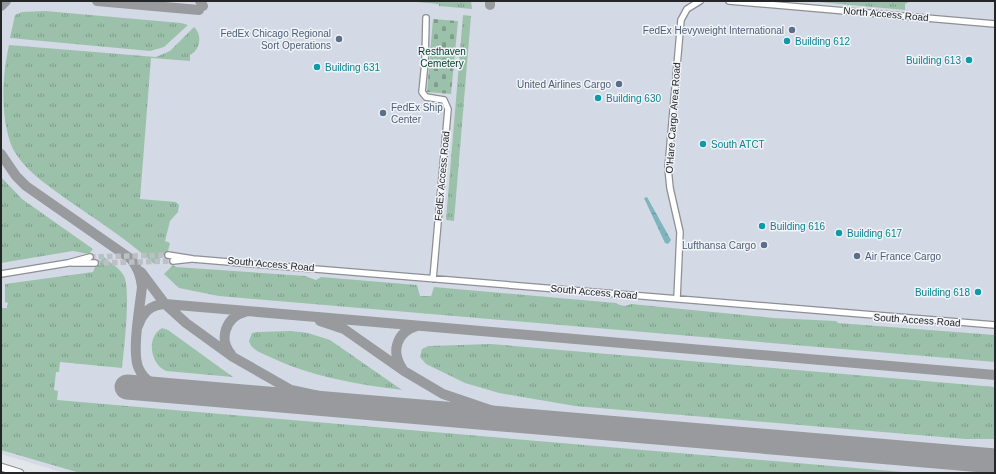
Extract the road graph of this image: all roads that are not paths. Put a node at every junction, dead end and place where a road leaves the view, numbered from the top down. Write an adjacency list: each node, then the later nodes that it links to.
1 (700, 1): 13 (street, O'Hare Cargo Area Road)
2 (729, 1): 4 (street, North Access Road)
3 (426, 18): 12 (street, FedEx Access Road)
4 (995, 24)
5 (168, 255): 7 (street, South Access Road)
6 (90, 258): 9 (street)
7 (193, 259): 8 (street, South Access Road); 12 (street, South Access Road)
8 (174, 261)
9 (68, 263): 10 (street); 11 (street)
10 (95, 263)
11 (1, 274)
12 (433, 279): 13 (street, South Access Road)
13 (677, 299): 14 (street, South Access Road)
14 (995, 326)
15 (1, 467): 16 (main road)
16 (20, 473)

